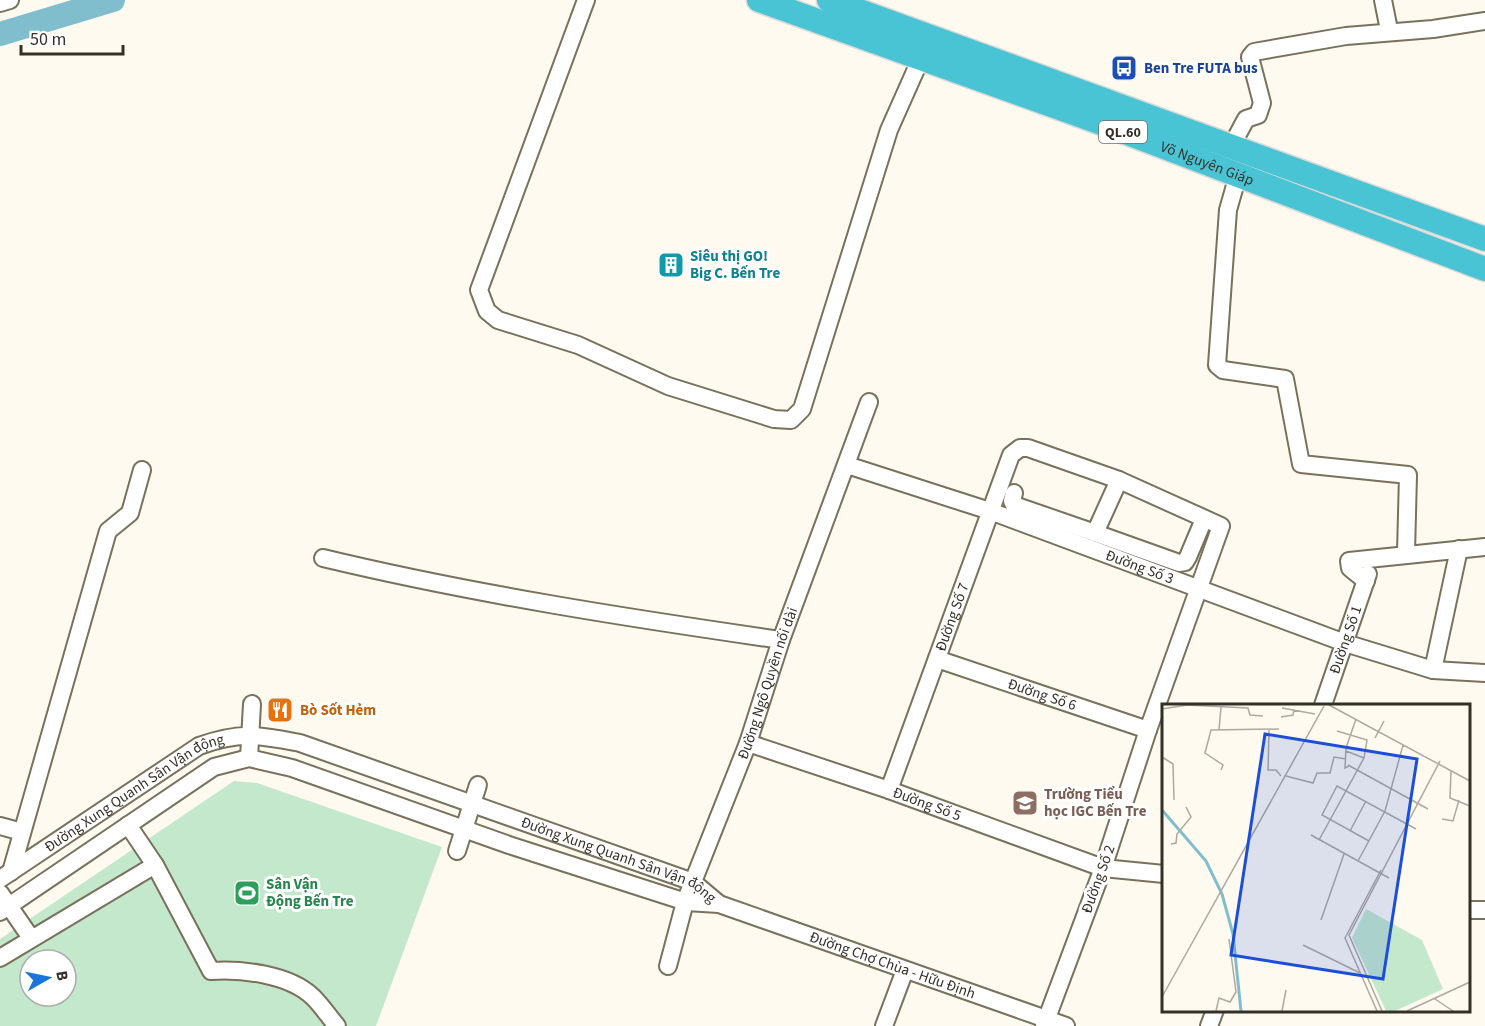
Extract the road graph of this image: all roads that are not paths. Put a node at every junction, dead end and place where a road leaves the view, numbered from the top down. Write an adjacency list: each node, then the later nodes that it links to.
1 (10, 0): 6 (street)
2 (586, 0): 9 (street)
3 (759, 0): 9 (highway, Võ Nguyên Giáp / QL.60)
4 (829, 0): 10 (highway, Võ Nguyên Giáp / QL.60)
5 (1383, 0): 8 (street)
6 (0, 3)
7 (1485, 21): 8 (street)
8 (1389, 30): 11 (street)
9 (921, 58): 10 (highway, Võ Nguyên Giáp / QL.60)
10 (1099, 111): 11 (highway, Võ Nguyên Giáp / QL.60); 12 (highway, Võ Nguyên Giáp / QL.60)
11 (1231, 147): 13 (highway, Võ Nguyên Giáp / QL.60)
12 (1238, 175): 14 (highway, Võ Nguyên Giáp / QL.60); 25 (street)
13 (1485, 239)
14 (1485, 269)
15 (869, 402): 16 (street, Đường Ngô Quyền nối dài)
16 (846, 465): 20 (street, Đường Số 3); 28 (street, Đường Ngô Quyền nối dài)
17 (142, 470): 45 (street)
18 (1119, 480): 20 (street, Đường Số 7); 21 (street); 22 (street)
19 (1014, 493): 22 (street)
20 (990, 511): 27 (street, Đường Số 3); 30 (street, Đường Số 7)
21 (1204, 519): 22 (street); 27 (street, Đường Số 2)
22 (1095, 533)
23 (1485, 547): 24 (street)
24 (1459, 549): 25 (street); 31 (street)
25 (1406, 553): 29 (street, Đường Số 1)
26 (323, 558): 28 (street)
27 (1199, 589): 29 (street, Đường Số 3); 35 (street, Đường Số 2)
28 (781, 640): 37 (street, Đường Ngô Quyền nối dài)
29 (1345, 643): 31 (street, Đường Số 3); 34 (street, Đường Số 1)
30 (937, 659): 35 (street, Đường Số 6); 40 (street, Đường Số 7)
31 (1433, 670): 32 (street, Đường Số 3)
32 (1485, 673)
33 (252, 704): 36 (street)
34 (1323, 704)
35 (1148, 730): 48 (street, Đường Số 2)
36 (250, 734): 38 (street); 41 (street, Đường Xung Quanh Sân Vận động); 50 (street, Đường Xung Quanh Sân Vận động)
37 (748, 743): 40 (street, Đường Số 5); 51 (street, Đường Ngô Quyền nối dài)
38 (249, 758): 42 (street, Đường Xung Quanh Sân Vận động); 44 (street, Đường Xung Quanh Sân Vận động)
39 (478, 785): 41 (street)
40 (889, 790): 48 (street, Đường Số 5)
41 (471, 806): 44 (street); 51 (street, Đường Xung Quanh Sân Vận động)
42 (128, 825): 47 (street); 53 (street, Đường Xung Quanh Sân Vận động)
43 (0, 826): 45 (street)
44 (464, 829): 46 (street); 52 (street, Đường Xung Quanh Sân Vận động)
45 (22, 832): 50 (street)
46 (457, 851)
47 (155, 865): 55 (street); 61 (street)
48 (1103, 868): 49 (street, Đường Số 5); 60 (street, Đường Số 2)
49 (1162, 874)
50 (6, 876)
51 (693, 882): 52 (street, Đường Ngô Quyền nối dài); 54 (street, Đường Xung Quanh Sân Vận động)
52 (686, 902): 54 (street, Đường Xung Quanh Sân Vận động); 57 (street, Đường Ngô Quyền nối dài)
53 (3, 903): 55 (street)
54 (719, 904): 58 (street, Đường Chợ Chùa - Hữu Định)
55 (31, 938): 56 (street)
56 (0, 958)
57 (668, 966)
58 (905, 970): 60 (street, Đường Chợ Chùa - Hữu Định); 62 (street)
59 (1215, 1011): 64 (street)
60 (1045, 1023): 63 (street, Đường Chợ Chùa - Hữu Định)
61 (337, 1026)
62 (884, 1026)
63 (1066, 1026)
64 (1209, 1026)

